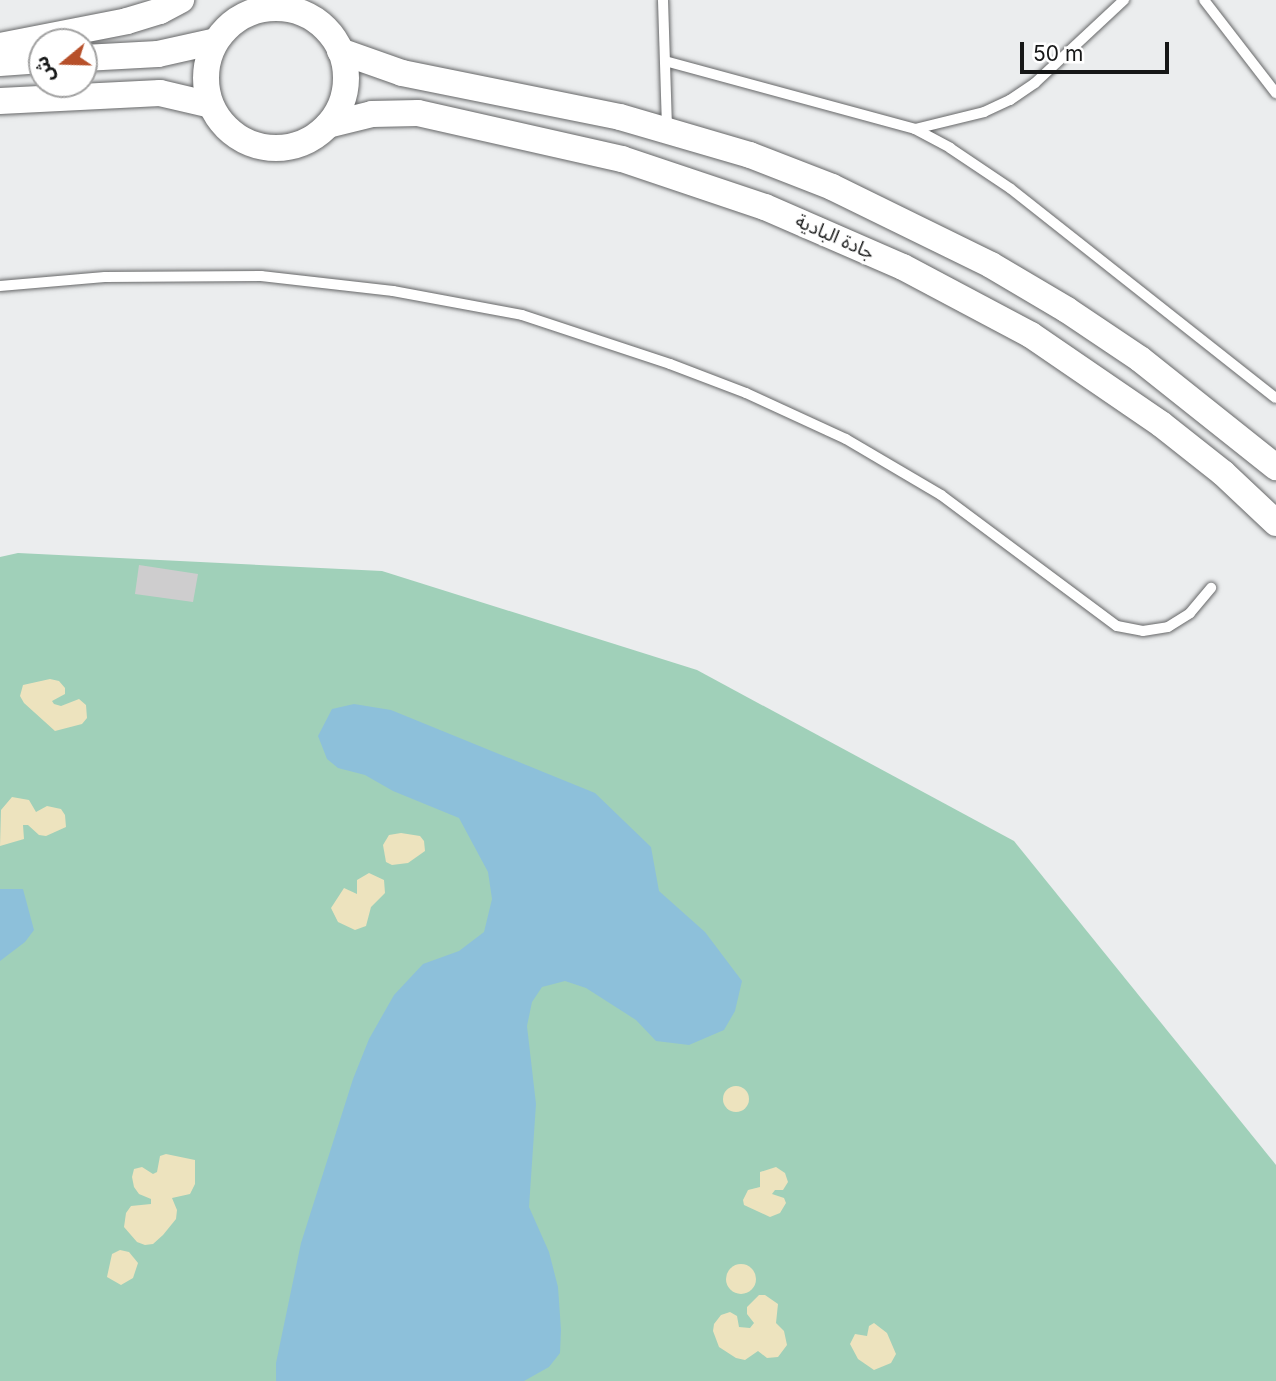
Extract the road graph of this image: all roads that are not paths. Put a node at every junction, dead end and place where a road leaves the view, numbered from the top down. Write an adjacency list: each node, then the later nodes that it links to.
1 (181, 0): 8 (street)
2 (310, 0): 6 (street)
3 (663, 0): 12 (lane)
4 (1124, 0): 19 (lane)
5 (1204, 0): 14 (lane)
6 (321, 24): 7 (street); 9 (street)
7 (216, 41): 10 (street); 17 (street)
8 (0, 46)
9 (340, 51): 18 (street); 20 (street)
10 (98, 57)
11 (28, 61): 13 (street)
12 (665, 61): 19 (lane); 20 (lane)
13 (0, 64)
14 (1272, 83): 15 (lane)
15 (1276, 93)
16 (0, 101): 17 (street)
17 (211, 105): 18 (street)
18 (328, 125): 24 (street, جادة البادية)
19 (915, 129): 22 (lane)
20 (667, 130): 23 (street)
21 (0, 286): 25 (lane)
22 (1276, 398)
23 (1276, 467)
24 (1276, 523)
25 (1210, 588)

